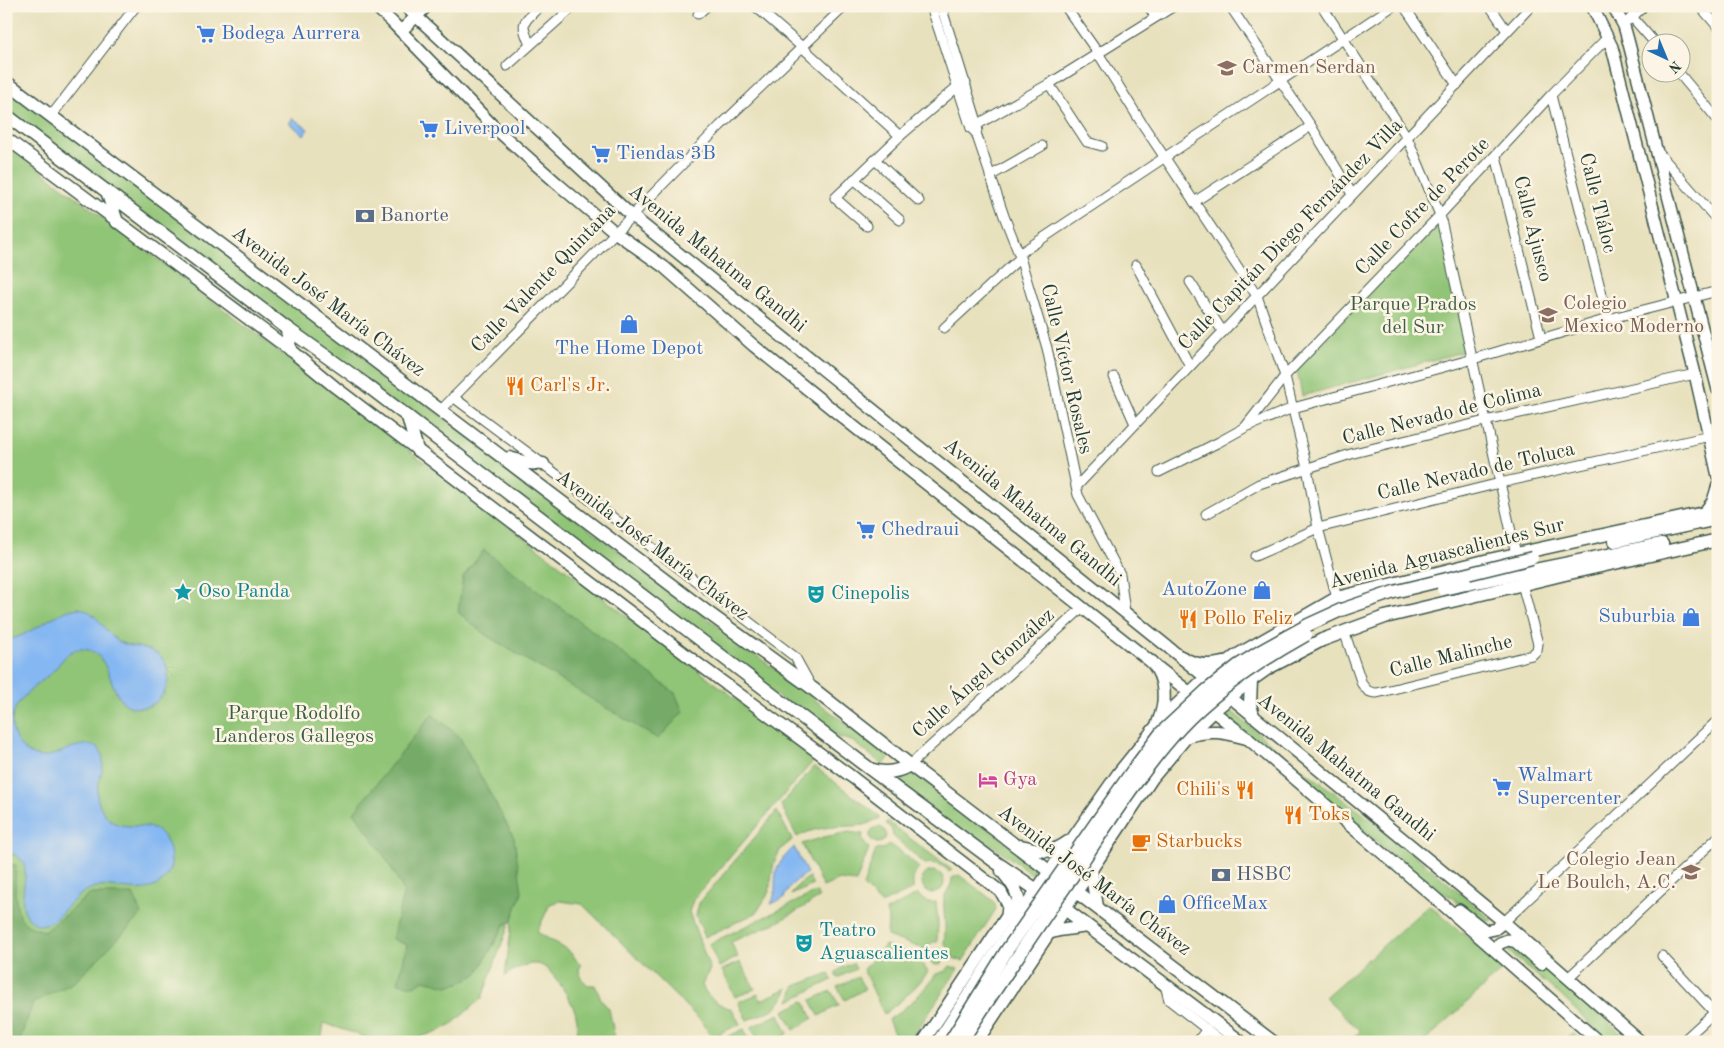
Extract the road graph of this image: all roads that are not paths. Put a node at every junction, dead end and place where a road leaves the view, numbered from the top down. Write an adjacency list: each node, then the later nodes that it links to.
1 (136, 6): 49 (street)
2 (375, 6): 29 (main road, Avenida Mahatma Gandhi)
3 (427, 6): 26 (main road)
4 (540, 6): 37 (street)
5 (574, 6): 37 (street)
6 (707, 6): 25 (street)
7 (754, 6): 38 (street)
8 (845, 6): 38 (street, Calle Valente Quintana)
9 (931, 6): 46 (street, Calle Víctor Rosales)
10 (941, 6): 46 (street, Calle Víctor Rosales)
11 (1149, 6): 27 (street)
12 (1174, 6): 27 (street)
13 (1230, 6): 42 (street)
14 (1322, 6): 36 (street)
15 (1393, 6): 36 (street)
16 (1404, 6): 45 (street)
17 (1490, 6): 32 (street)
18 (1531, 6): 32 (street, Calle Capitán Diego Fernández Villa)
19 (1592, 6): 35 (main road)
20 (1613, 6): 30 (main road)
21 (1644, 6): 28 (street)
22 (1700, 6): 31 (street)
23 (407, 7): 26 (main road, Avenida Mahatma Gandhi); 29 (main road)
24 (1068, 8): 39 (street)
25 (698, 14)
26 (416, 16): 33 (main road); 68 (main road, Avenida Mahatma Gandhi)
27 (1156, 17): 39 (street)
28 (1632, 17): 30 (street); 34 (street)
29 (392, 22): 33 (main road, Avenida Mahatma Gandhi)
30 (1624, 26): 58 (main road)
31 (1718, 27)
32 (1507, 31): 45 (street, Calle Capitán Diego Fernández Villa)
33 (401, 32): 74 (main road, Avenida Mahatma Gandhi)
34 (1645, 32)
35 (1608, 37): 47 (street, Calle Cofre de Perote); 81 (main road)
36 (1344, 39): 42 (street); 54 (street)
37 (530, 46): 40 (street)
38 (802, 46): 53 (street); 68 (street, Calle Valente Quintana)
39 (1098, 53): 44 (street); 60 (street)
40 (507, 66)
41 (6, 82): 49 (main road, Avenida José María Chávez)
42 (1281, 82): 51 (street); 60 (street)
43 (1686, 82): 50 (street)
44 (1049, 84): 52 (street); 57 (street)
45 (1457, 84): 54 (street, Calle Capitán Diego Fernández Villa)
46 (962, 85): 52 (street, Calle Víctor Rosales); 53 (street)
47 (1551, 95): 59 (street, Calle Cofre de Perote); 82 (street, Calle Tláloc)
48 (6, 115): 64 (main road, Avenida José María Chávez)
49 (51, 116): 97 (main road, Avenida José María Chávez)
50 (1718, 120)
51 (1311, 126): 65 (street); 67 (street)
52 (975, 129): 62 (street, Calle Víctor Rosales)
53 (900, 136): 61 (street)
54 (1407, 137): 65 (street, Calle Capitán Diego Fernández Villa); 69 (street)
55 (6, 138): 71 (main road)
56 (1042, 146): 62 (street)
57 (1102, 146)
58 (1655, 149): 72 (street); 80 (main road)
59 (1496, 156): 69 (street, Calle Cofre de Perote); 86 (street, Calle Ajusco)
60 (1166, 158): 67 (street); 75 (street)
61 (875, 160): 63 (street); 66 (street)
62 (990, 176): 75 (street, Calle Víctor Rosales)
63 (854, 179): 70 (street); 73 (street)
64 (107, 191): 71 (main road); 84 (main road, Avenida José María Chávez)
65 (1352, 194): 79 (street, Calle Capitán Diego Fernández Villa)
66 (919, 201)
67 (1194, 202): 79 (street)
68 (631, 215): 74 (street, Calle Valente Quintana); 125 (main road, Avenida Mahatma Gandhi)
69 (1440, 215): 88 (street); 92 (street, Calle Cofre de Perote)
70 (900, 220)
71 (117, 222): 87 (main road)
72 (1718, 222)
73 (867, 226)
74 (616, 233): 95 (street, Calle Valente Quintana); 124 (main road, Avenida Mahatma Gandhi)
75 (1020, 256): 83 (street); 112 (street, Calle Víctor Rosales)
76 (1136, 265): 89 (street)
77 (1190, 282): 85 (street)
78 (1718, 291): 80 (street)
79 (1257, 296): 85 (street, Calle Capitán Diego Fernández Villa); 92 (street)
80 (1694, 296): 81 (street); 90 (main road)
81 (1676, 300): 82 (street); 91 (main road)
82 (1608, 319): 86 (street)
83 (944, 328)
84 (288, 329): 87 (main road); 98 (main road, Avenida José María Chávez)
85 (1223, 332): 89 (street, Calle Capitán Diego Fernández Villa)
86 (1541, 338): 88 (street)
87 (290, 350): 103 (main road)
88 (1473, 359): 96 (street); 99 (street)
89 (1190, 366): 100 (street, Calle Capitán Diego Fernández Villa)
90 (1715, 366): 94 (main road)
91 (1695, 374): 99 (street, Calle Nevado de Colima); 102 (main road)
92 (1285, 376): 96 (street); 101 (street, Calle Cofre de Perote)
93 (1114, 377): 100 (street)
94 (1718, 390)
95 (453, 397): 97 (street, Calle Valente Quintana); 105 (street)
96 (1293, 408): 101 (street); 106 (street)
97 (441, 410): 104 (main road, Avenida José María Chávez)
98 (408, 418): 103 (main road); 143 (main road, Avenida José María Chávez)
99 (1485, 421): 106 (street, Calle Nevado de Colima); 110 (street)
100 (1134, 424): 112 (street, Calle Capitán Diego Fernández Villa)
101 (1246, 426): 108 (street)
102 (1710, 436): 107 (main road); 110 (street, Calle Nevado de Toluca)
103 (417, 450): 145 (main road)
104 (497, 452): 105 (main road); 133 (main road, Avenida José María Chávez)
105 (544, 464): 133 (street)
106 (1307, 468): 114 (street, Calle Nevado de Colima); 117 (street)
107 (1718, 471): 109 (main road)
108 (1159, 472)
109 (1718, 476)
110 (1500, 482): 117 (street, Calle Nevado de Toluca); 120 (street)
111 (1718, 485): 115 (main road)
112 (1076, 487): 125 (street, Calle Víctor Rosales)
113 (1718, 510): 115 (main road, Avenida Aguascalientes Sur)
114 (1206, 514)
115 (1703, 514): 120 (main road, Avenida Aguascalientes Sur)
116 (1718, 519): 176 (main road, Avenida Aguascalientes Sur, bridge)
117 (1318, 528): 121 (street, Calle Nevado de Toluca); 123 (street)
118 (1718, 531): 177 (main road, Avenida Aguascalientes Sur, bridge)
119 (1718, 540): 122 (main road)
120 (1516, 554): 123 (main road, Avenida Aguascalientes Sur)
121 (1255, 556)
122 (1522, 584): 126 (main road); 126 (street, Calle Malinche)
123 (1337, 598): 127 (main road, Avenida Aguascalientes Sur)
124 (1082, 608): 129 (main road, Avenida Mahatma Gandhi); 147 (street, Calle Ángel González)
125 (1124, 612): 128 (main road, Avenida Mahatma Gandhi)
126 (1344, 631): 132 (main road)
127 (1236, 656): 128 (main road); 130 (main road, Avenida Aguascalientes Sur)
128 (1181, 657): 131 (main road, Avenida Mahatma Gandhi)
129 (1152, 662): 135 (main road, Avenida Mahatma Gandhi); 140 (main road)
130 (1224, 665): 131 (main road, Avenida Aguascalientes Sur); 134 (main road)
131 (1206, 678): 135 (main road, Avenida Aguascalientes Sur); 136 (main road, Avenida Mahatma Gandhi)
132 (1251, 680): 134 (main road); 138 (main road)
133 (812, 688): 147 (main road, Avenida José María Chávez)
134 (1241, 688): 136 (main road)
135 (1190, 692): 137 (main road, Avenida Mahatma Gandhi); 140 (main road, Avenida Aguascalientes Sur)
136 (1230, 697): 137 (main road); 138 (main road, Avenida Mahatma Gandhi)
137 (1213, 711): 141 (main road); 142 (main road, Avenida Mahatma Gandhi)
138 (1253, 716): 161 (main road, Avenida Mahatma Gandhi)
139 (1718, 720): 161 (street)
140 (1156, 727): 144 (main road, Avenida Aguascalientes Sur)
141 (1187, 736): 142 (main road); 146 (main road)
142 (1247, 738): 158 (main road, Avenida Mahatma Gandhi)
143 (831, 740): 145 (main road); 148 (main road, Avenida José María Chávez)
144 (1144, 742): 146 (main road); 150 (main road, Avenida Aguascalientes Sur)
145 (822, 756): 149 (main road)
146 (1165, 761): 154 (main road)
147 (910, 765): 148 (main road); 152 (main road, Avenida José María Chávez)
148 (866, 766): 149 (main road); 153 (main road, Avenida José María Chávez)
149 (852, 778): 162 (main road)
150 (1074, 837): 152 (main road); 155 (main road, Avenida Aguascalientes Sur)
151 (1718, 837): 169 (street)
152 (1016, 845): 155 (main road, Avenida José María Chávez)
153 (994, 861): 156 (main road, Avenida José María Chávez); 162 (main road)
154 (1091, 869): 157 (main road); 159 (main road)
155 (1050, 871): 156 (main road, Avenida Aguascalientes Sur); 157 (main road, Avenida José María Chávez)
156 (1037, 890): 160 (main road, Avenida José María Chávez); 162 (main road, Avenida Aguascalientes Sur)
157 (1076, 892): 159 (main road, Avenida José María Chávez); 160 (main road)
158 (1433, 896): 161 (main road); 165 (main road, Avenida Mahatma Gandhi)
159 (1098, 907): 182 (main road, Avenida José María Chávez)
160 (1065, 909): 163 (main road, Avenida José María Chávez); 164 (main road)
161 (1504, 922): 167 (main road, Avenida Mahatma Gandhi)
162 (1008, 923): 168 (main road, Avenida Aguascalientes Sur); 174 (main road, Avenida Aguascalientes Sur)
163 (1087, 926): 164 (main road); 170 (main road, Avenida José María Chávez)
164 (1048, 933): 171 (main road)
165 (1494, 949): 167 (main road); 183 (main road, Avenida Mahatma Gandhi)
166 (1662, 956): 172 (street)
167 (1557, 968): 169 (main road, Avenida Mahatma Gandhi)
168 (983, 972): 171 (main road); 175 (main road, Avenida Aguascalientes Sur)
169 (1568, 978): 184 (main road, Avenida Mahatma Gandhi)
170 (1165, 985): 173 (street, Avenida José María Chávez); 181 (main road, Avenida José María Chávez)
171 (1001, 1005): 178 (main road)
172 (1716, 1010): 185 (street)
173 (1207, 1029): 179 (street); 180 (street, Avenida José María Chávez)
174 (923, 1042)
175 (938, 1042)
176 (950, 1042)
177 (961, 1042)
178 (976, 1042)
179 (1197, 1042)
180 (1224, 1042)
181 (1241, 1042)
182 (1273, 1042)
183 (1599, 1042)
184 (1641, 1042)
185 (1682, 1042)

